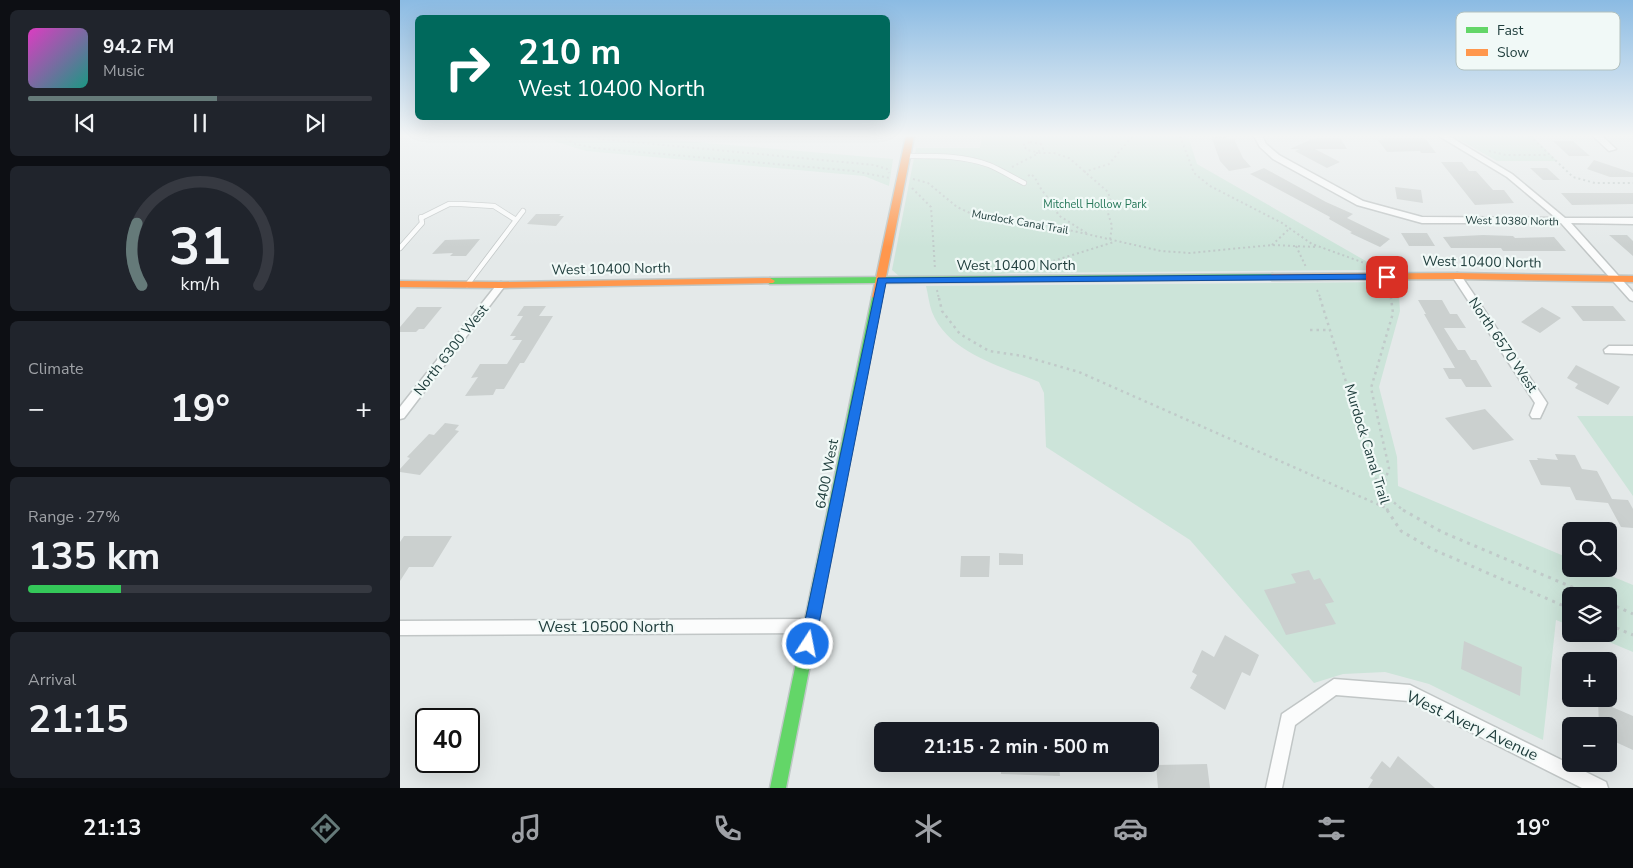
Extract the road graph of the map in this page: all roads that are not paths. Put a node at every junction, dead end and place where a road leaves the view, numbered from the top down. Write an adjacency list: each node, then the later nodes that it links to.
1 (905, 173): 14 (street, 6400 West)
2 (1005, 173): 5 (lane)
3 (1305, 173): 9 (street, West 10380 North)
4 (1504, 173): 9 (street)
5 (1024, 183)
6 (523, 211): 7 (lane)
7 (516, 220): 10 (lane); 16 (lane)
8 (1633, 221): 9 (street, West 10380 North)
9 (1564, 222): 12 (street)
10 (400, 248)
11 (1457, 276): 12 (street, West 10400 North); 14 (street, West 10400 North); 21 (street, North 6570 West)
12 (1617, 279): 13 (street, West 10400 North); 18 (street)
13 (1633, 279)
14 (881, 280): 17 (street, West 10400 North); 23 (street, 6400 West)
15 (400, 284): 16 (street, West 10400 North)
16 (467, 285): 17 (street, West 10400 North)
17 (501, 285): 22 (street, North 6300 West)
18 (1633, 298)
19 (1609, 350): 20 (street)
20 (1633, 350)
21 (1536, 415)
22 (400, 416)
23 (811, 626): 24 (street, West 10500 North); 25 (street, 6400 West)
24 (400, 628)
25 (778, 788)
26 (1274, 788): 27 (street, West Avery Avenue)
27 (1600, 788)

